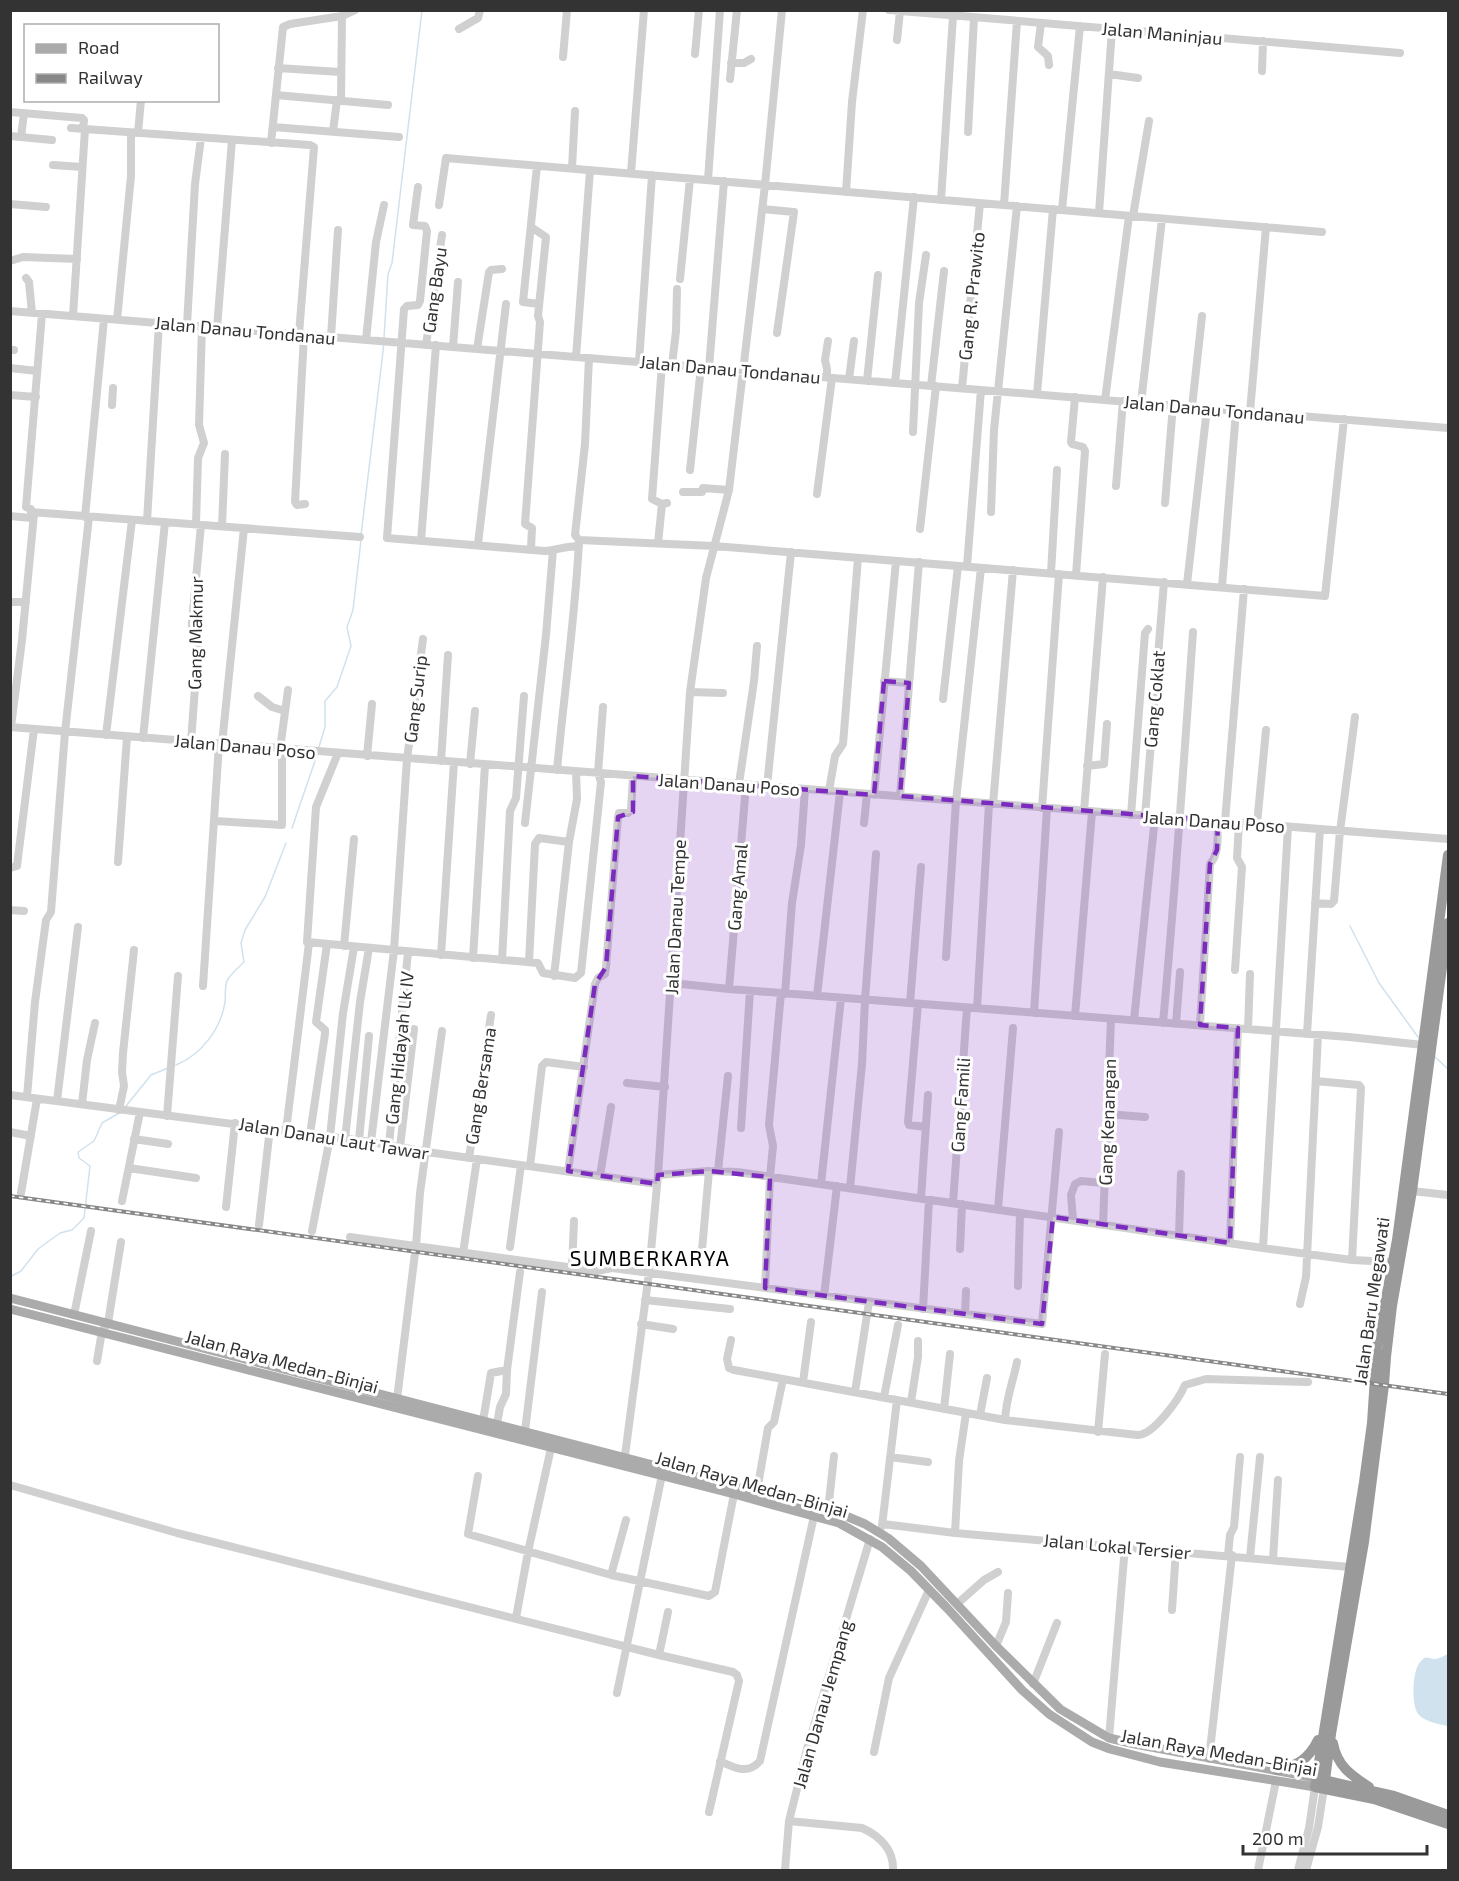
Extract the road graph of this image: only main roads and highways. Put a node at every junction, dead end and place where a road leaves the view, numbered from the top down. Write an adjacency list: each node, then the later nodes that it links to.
1 (1449, 855): 3 (highway, Jalan Baru Megawati)
2 (1449, 923): 3 (highway, Jalan Baru Megawati)
3 (1437, 982): 4 (highway, Jalan Baru Megawati)
4 (1426, 1044): 9 (highway, Jalan Baru Megawati); 9 (highway, Jalan Baru Megawati)
5 (10, 1298): 7 (main road, Jalan Raya Medan-Binjai)
6 (10, 1308): 7 (main road, Jalan Raya Medan-Binjai)
7 (105, 1327): 8 (main road, Jalan Raya Medan-Binjai); 8 (main road, Jalan Raya Medan-Binjai)
8 (625, 1461): 11 (main road, Jalan Raya Medan-Binjai); 11 (main road, Jalan Raya Medan-Binjai)
9 (1354, 1563): 10 (highway, Jalan Baru Megawati)
10 (1327, 1732): 11 (highway); 12 (highway, Jalan Baru Megawati); 13 (highway)
11 (1276, 1775): 12 (main road, Jalan Raya Medan-Binjai)
12 (1320, 1783): 13 (highway, Jalan Raya Medan-Binjai); 15 (highway, Jalan Raya Medan-Binjai)
13 (1377, 1792): 14 (highway, Jalan Raya Medan-Binjai)
14 (1449, 1815)
15 (1449, 1824)

